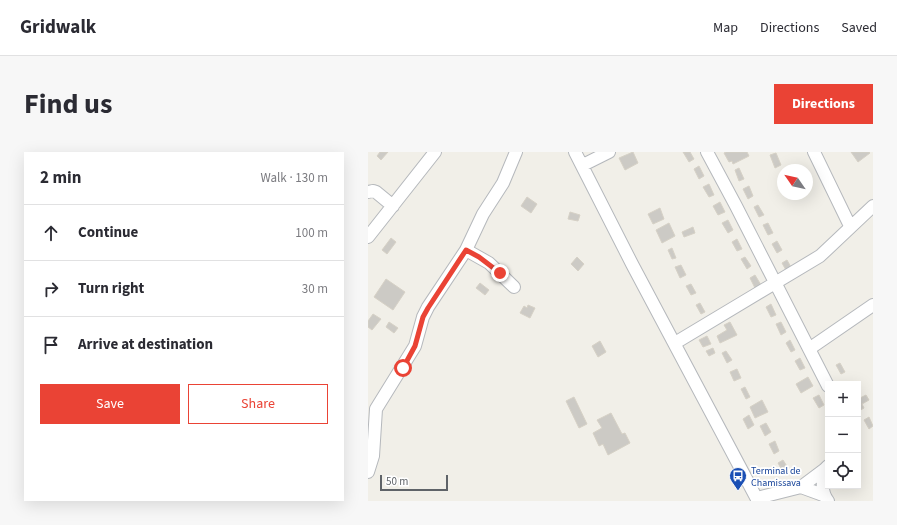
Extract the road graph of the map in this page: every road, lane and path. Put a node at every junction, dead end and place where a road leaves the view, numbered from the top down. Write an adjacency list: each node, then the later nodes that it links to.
1 (435, 152): 9 (street)
2 (516, 152): 13 (street)
3 (575, 152): 7 (street)
4 (609, 152): 7 (street)
5 (707, 152): 14 (street)
6 (814, 152): 11 (street)
7 (583, 165): 17 (street)
8 (368, 192): 9 (street)
9 (393, 206): 12 (street)
10 (873, 206): 11 (street)
11 (850, 226): 14 (street)
12 (368, 236)
13 (466, 250): 15 (street); 20 (street)
14 (775, 282): 17 (street); 18 (street)
15 (514, 287)
16 (873, 305): 18 (street)
17 (675, 343): 25 (street)
18 (809, 349): 19 (street)
19 (825, 381)
20 (373, 407): 22 (street)
21 (825, 468): 23 (street)
22 (368, 472)
23 (801, 487): 24 (street); 25 (street)
24 (825, 498)
25 (757, 500)

